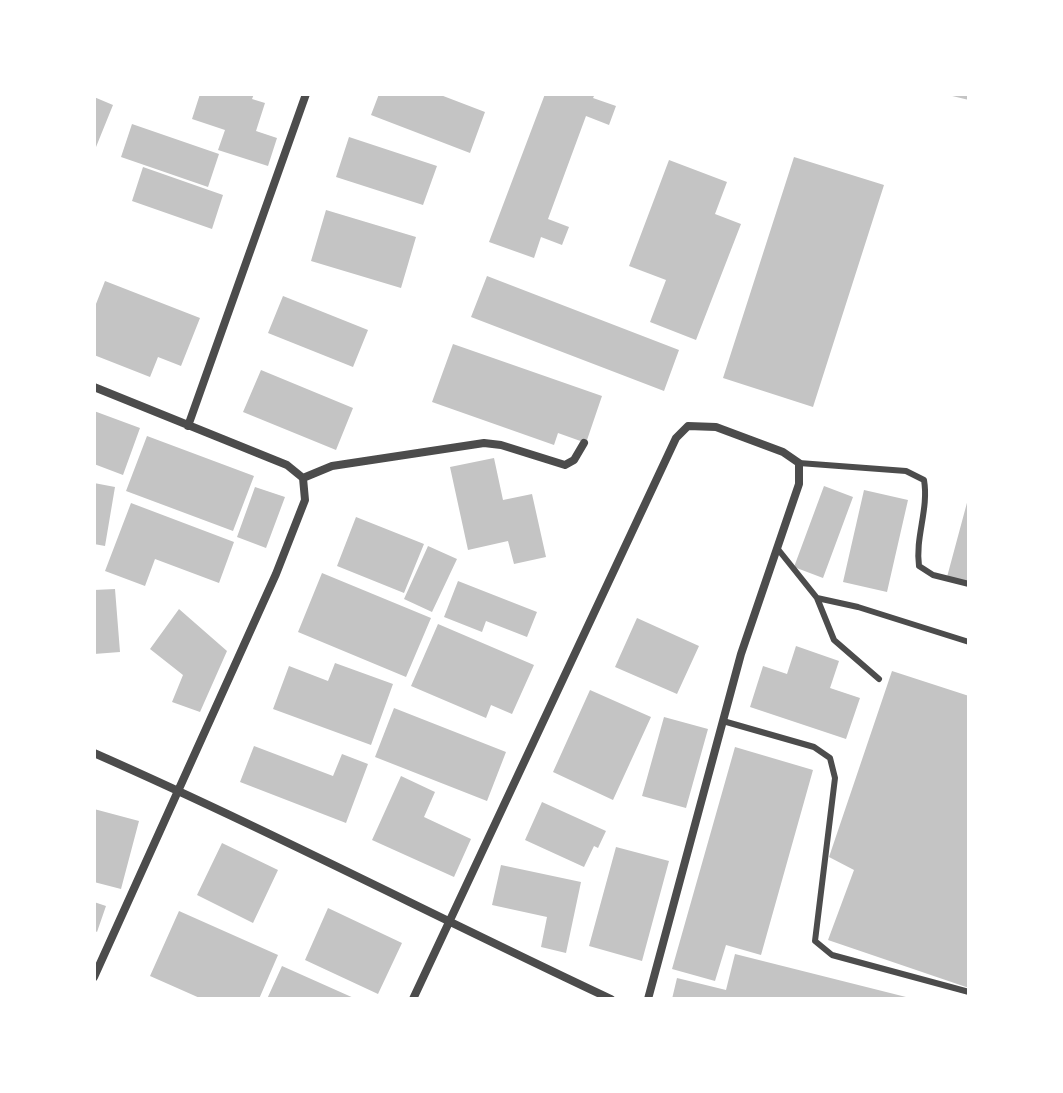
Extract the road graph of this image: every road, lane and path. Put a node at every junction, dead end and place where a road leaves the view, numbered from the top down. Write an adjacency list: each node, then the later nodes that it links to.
1 (306, 94): 3 (street)
2 (94, 387): 3 (street)
3 (188, 426): 6 (street)
4 (584, 443): 6 (street)
5 (799, 463): 7 (street); 8 (lane); 15 (street)
6 (303, 478): 14 (street)
7 (777, 548): 9 (lane); 12 (street)
8 (969, 584)
9 (817, 598): 10 (lane); 11 (lane)
10 (969, 642)
11 (879, 679)
12 (723, 721): 17 (lane); 20 (street)
13 (94, 753): 14 (street)
14 (178, 790): 15 (street); 16 (street)
15 (450, 923): 18 (street); 19 (street)
16 (94, 977)
17 (969, 992)
18 (413, 999)
19 (611, 999)
20 (648, 999)

